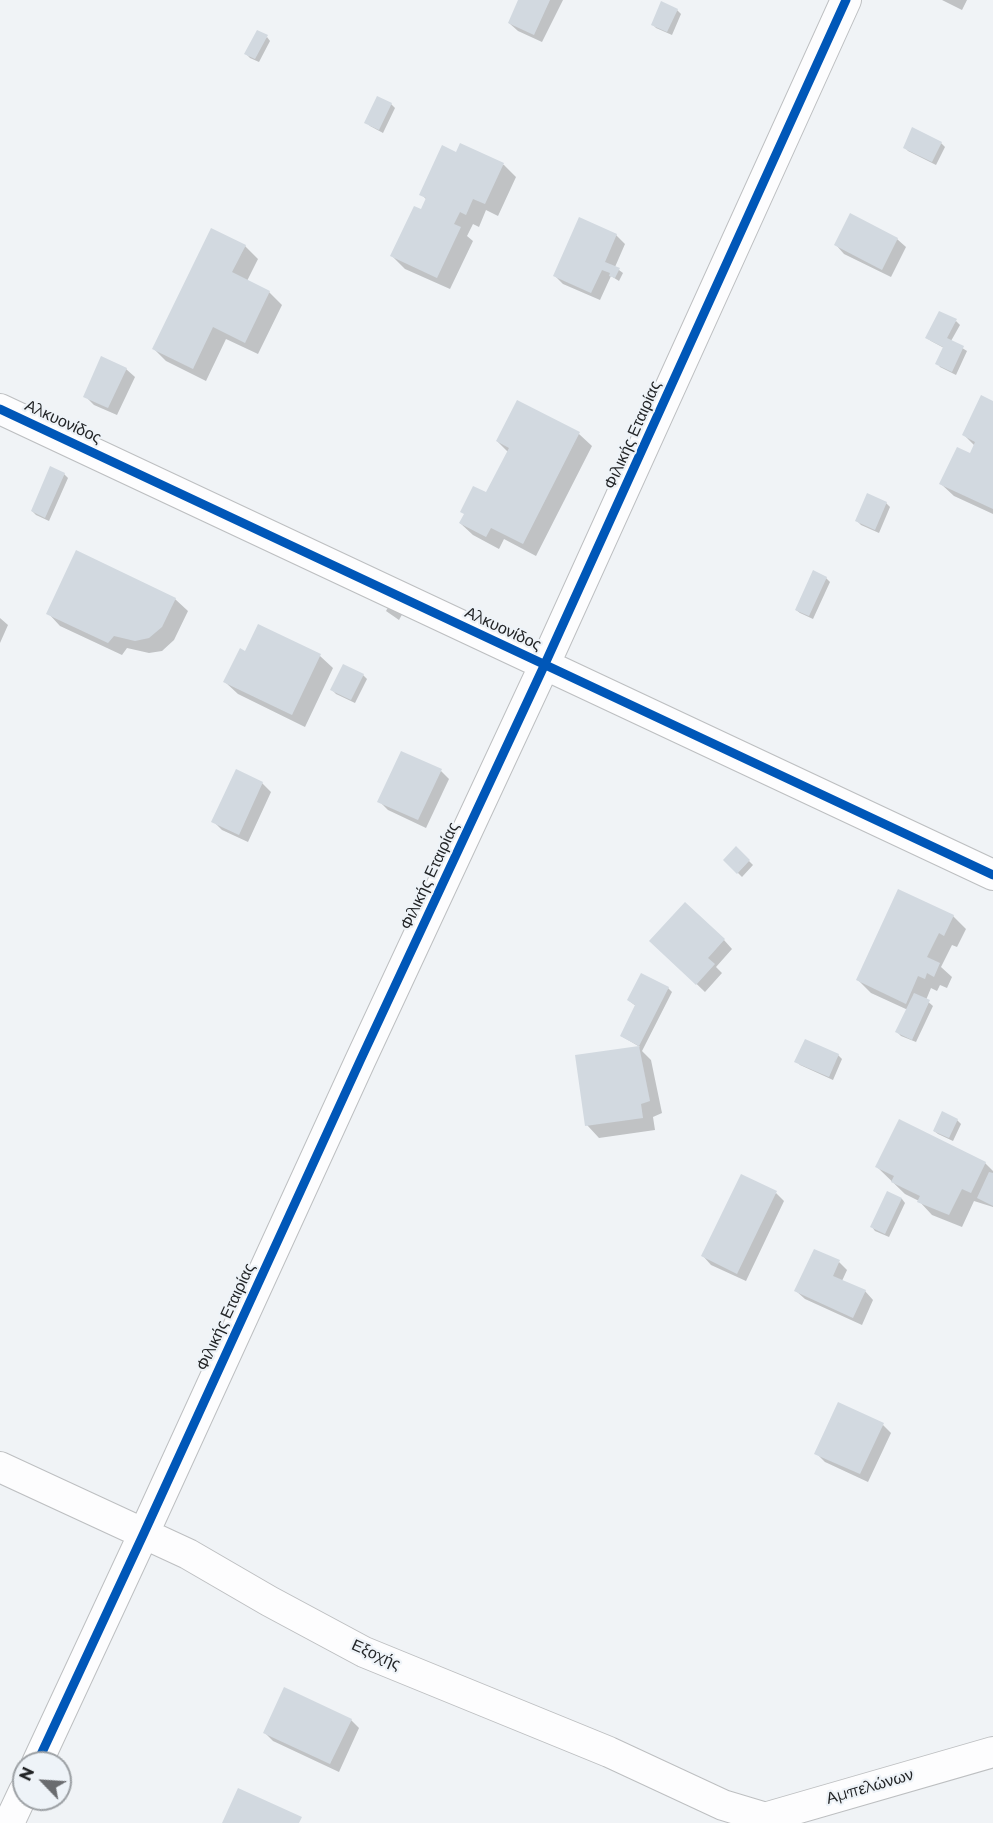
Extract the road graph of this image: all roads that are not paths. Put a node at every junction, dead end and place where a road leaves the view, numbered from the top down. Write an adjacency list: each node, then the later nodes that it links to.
1 (846, 0): 3 (street, Φιλικής Εταιρίας)
2 (0, 409): 3 (street, Αλκυονίδος)
3 (544, 666): 4 (street, Αλκυονίδος); 6 (street, Φιλικής Εταιρίας)
4 (993, 875)
5 (0, 1467): 6 (street, Εξοχής)
6 (144, 1533): 7 (street, Φιλικής Εταιρίας); 9 (street, Εξοχής)
7 (43, 1751)
8 (993, 1752): 9 (street, Αμπελώνων)
9 (755, 1820)

